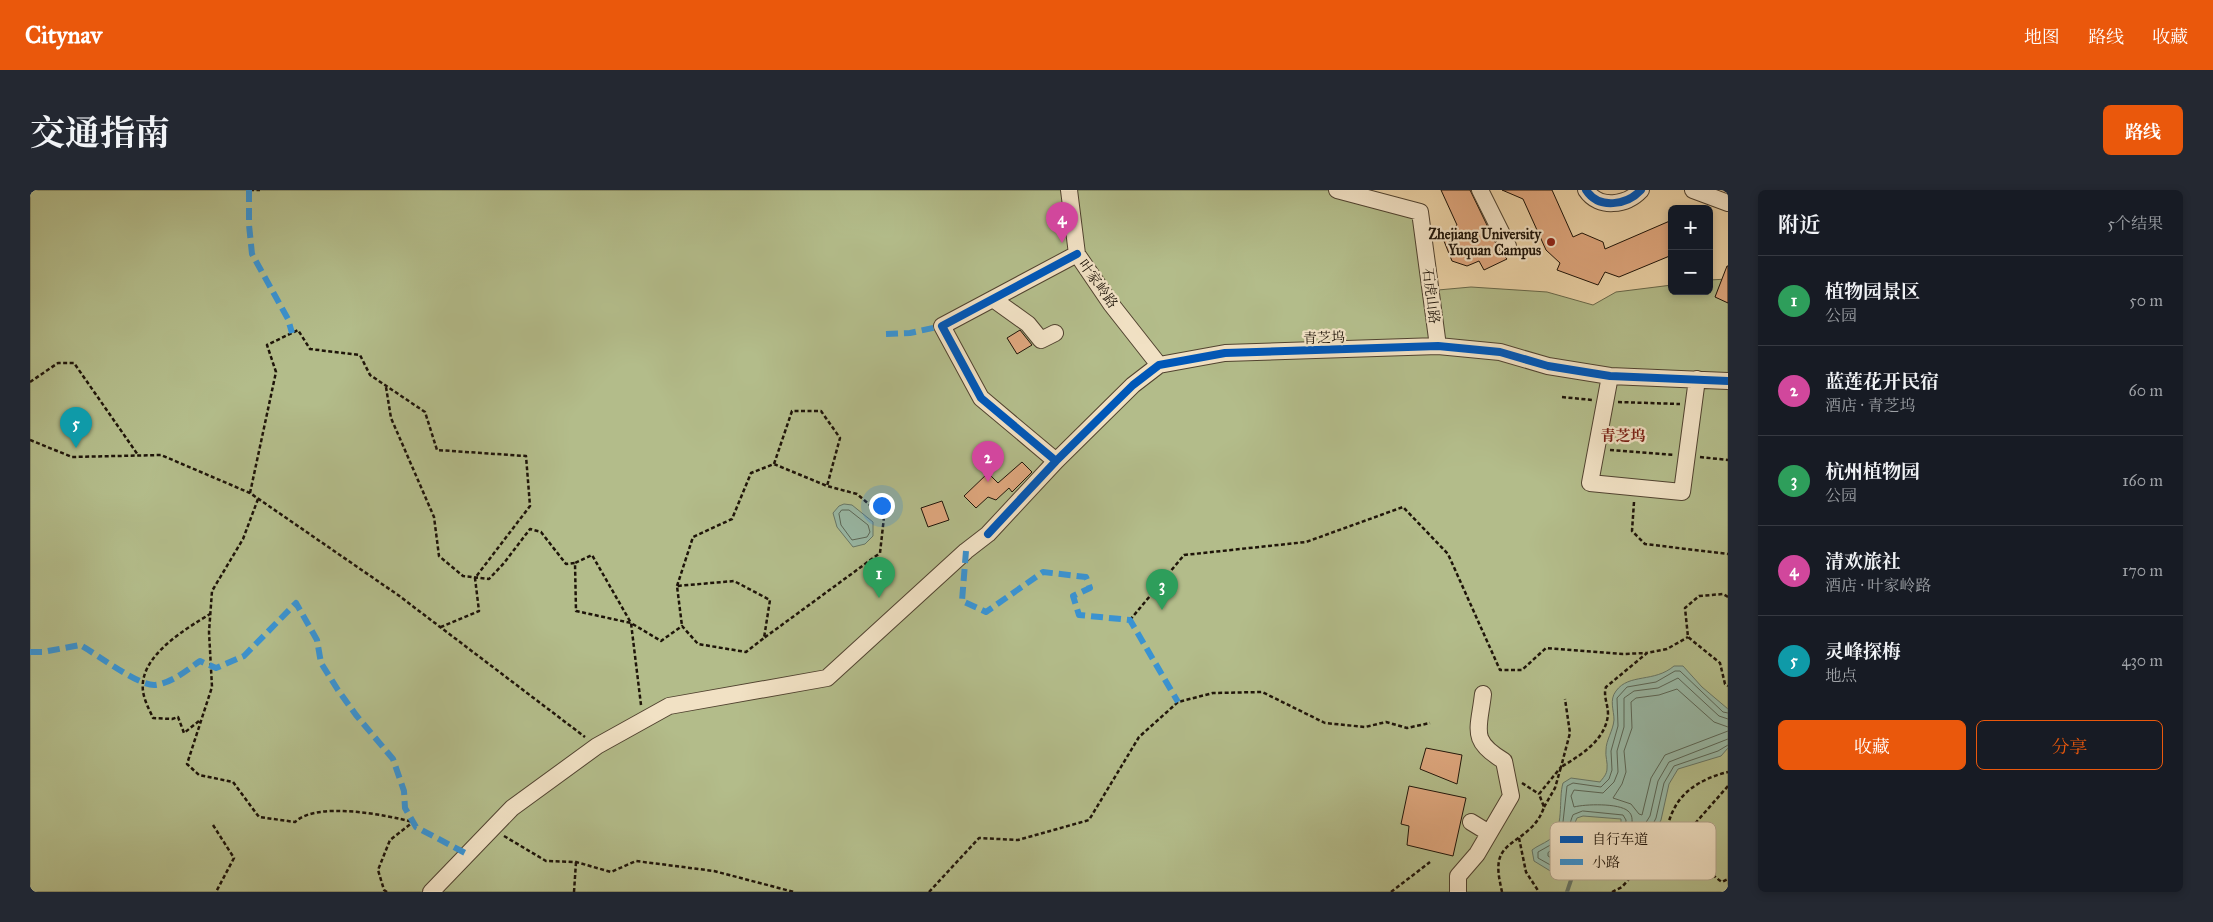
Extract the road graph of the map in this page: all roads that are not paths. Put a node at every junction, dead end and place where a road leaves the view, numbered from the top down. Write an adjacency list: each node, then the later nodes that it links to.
1 (1069, 190): 9 (street, 叶家岭路)
2 (1337, 190): 12 (street, 石虎山路)
3 (1480, 190): 8 (street)
4 (1586, 190): 5 (street)
5 (1641, 190)
6 (1693, 190): 7 (street)
7 (1728, 204)
8 (1508, 246)
9 (1077, 254): 10 (street); 13 (street, 叶家岭路)
10 (993, 299): 11 (street); 17 (street)
11 (1055, 333)
12 (1438, 346): 13 (street, 青芝坞); 14 (street, 青芝坞)
13 (1159, 364): 17 (street, 青芝坞)
14 (1610, 376): 15 (street, 青芝坞); 15 (street)
15 (1696, 379): 16 (street, 青芝坞)
16 (1728, 381)
17 (1056, 461): 21 (street, 青芝坞)
18 (1483, 694): 20 (street)
19 (1471, 822): 20 (street)
20 (1489, 833): 22 (street)
21 (431, 892)
22 (1458, 892)

